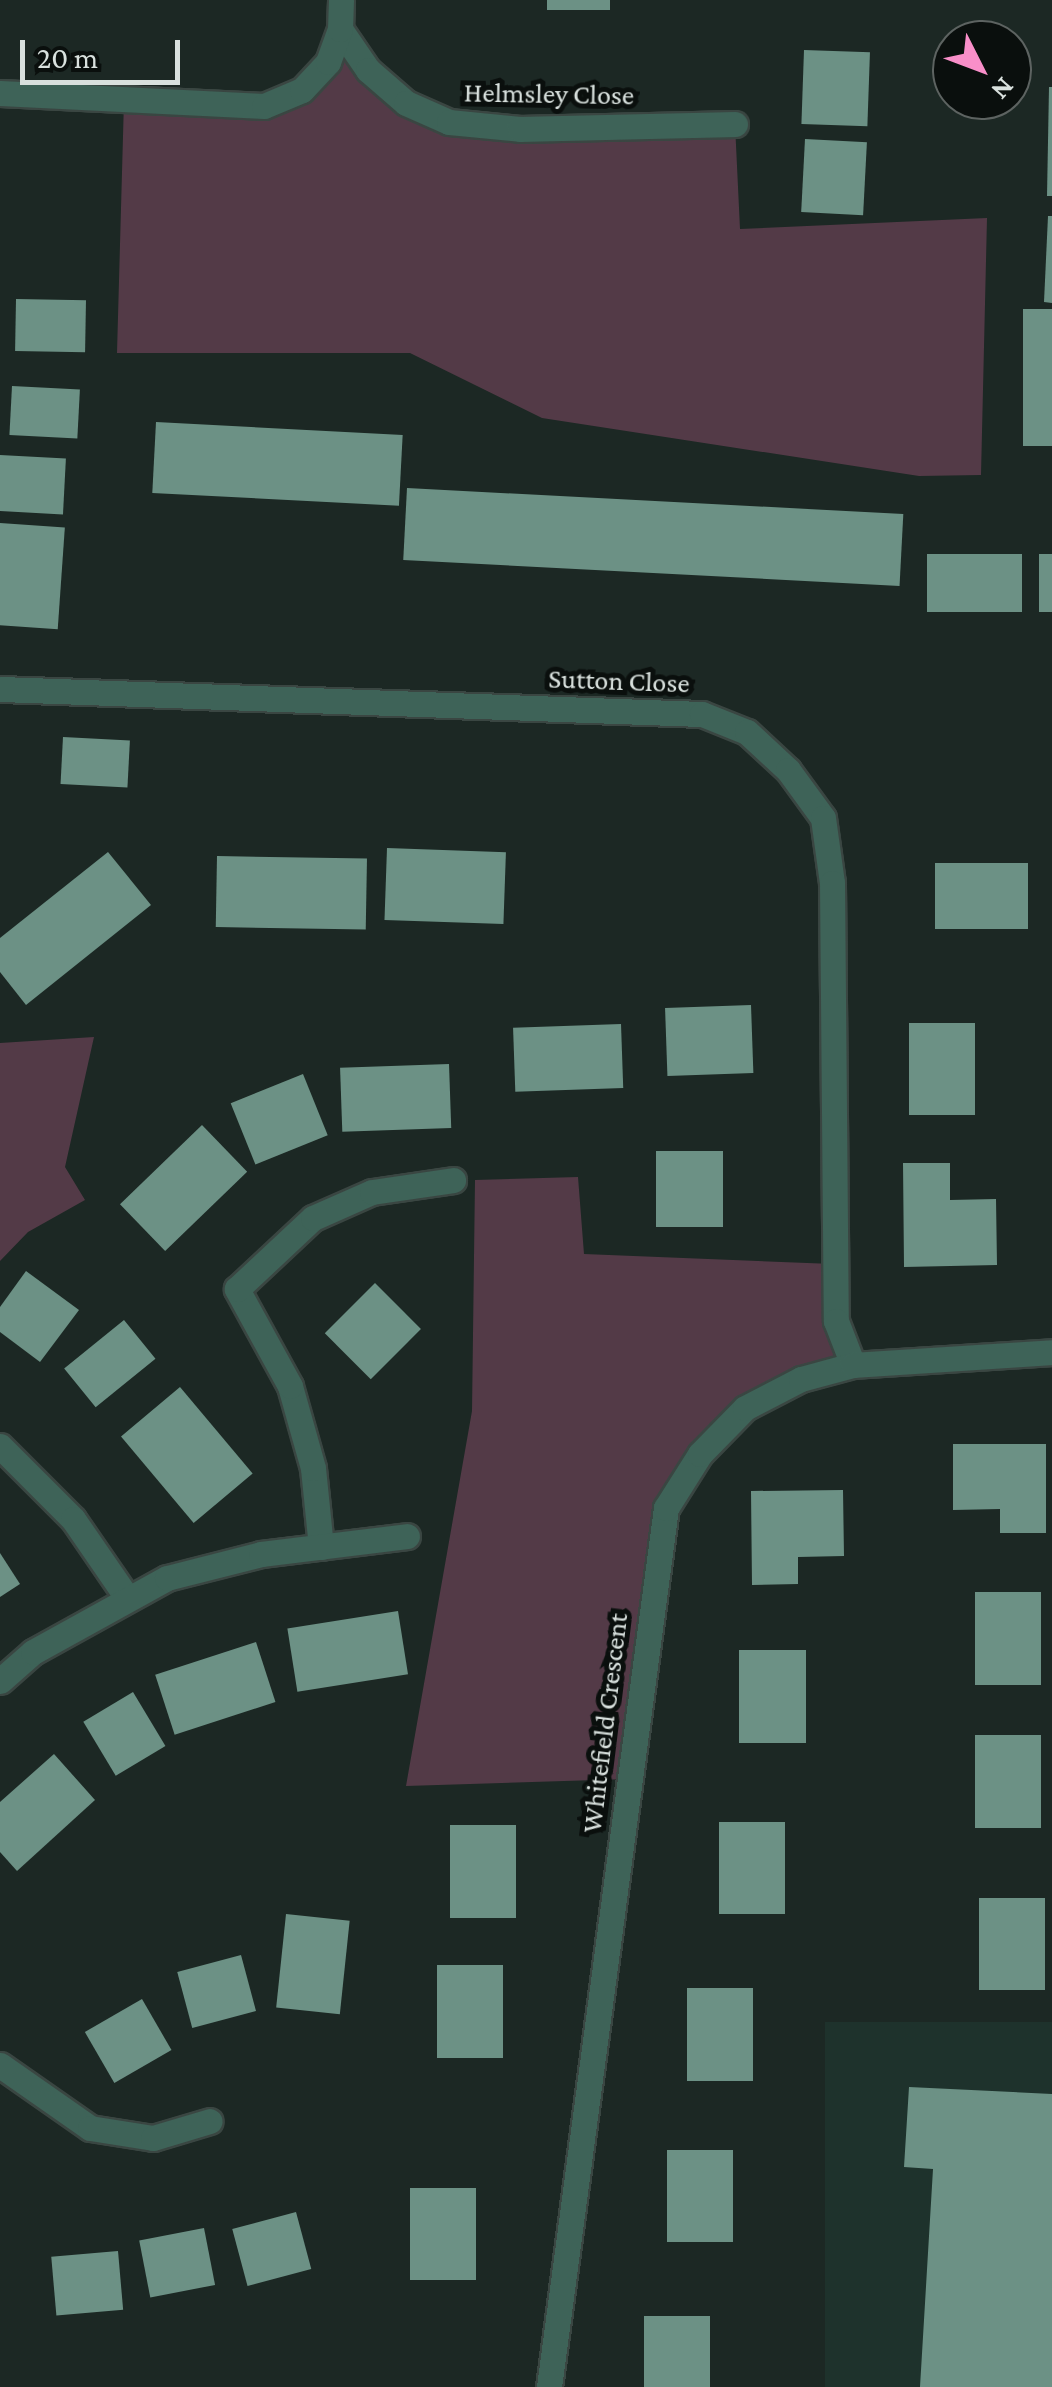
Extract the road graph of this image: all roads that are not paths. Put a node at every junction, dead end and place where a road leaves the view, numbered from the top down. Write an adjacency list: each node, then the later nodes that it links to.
1 (340, 0): 2 (street)
2 (340, 29): 3 (street); 4 (street, Helmsley Close)
3 (0, 93)
4 (735, 124)
5 (0, 689): 8 (street, Sutton Close)
6 (453, 1180): 11 (street)
7 (1052, 1352): 8 (street, Whitefield Crescent)
8 (853, 1365): 16 (street, Whitefield Crescent)
9 (0, 1446): 12 (street)
10 (406, 1536): 11 (street)
11 (321, 1547): 12 (street)
12 (128, 1599): 13 (street)
13 (0, 1681)
14 (0, 2065): 15 (street)
15 (210, 2121)
16 (549, 2387)

